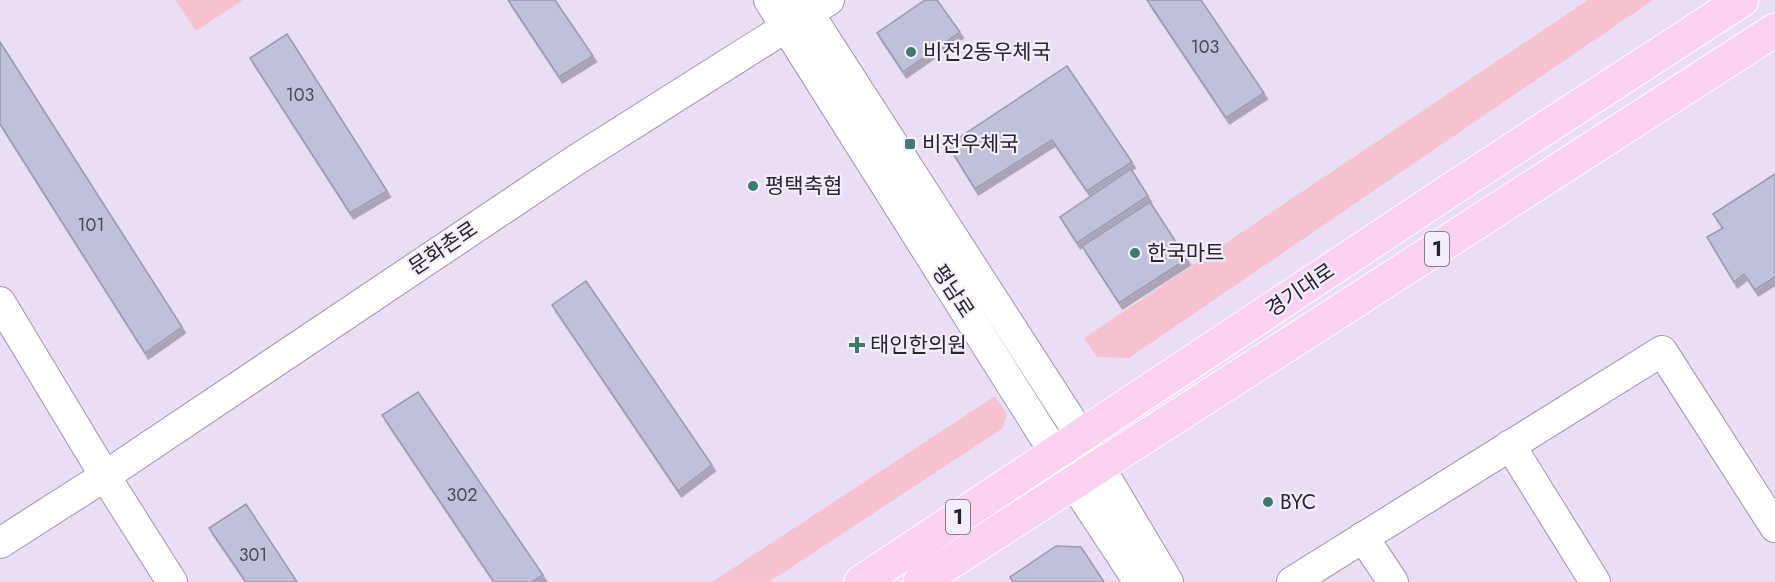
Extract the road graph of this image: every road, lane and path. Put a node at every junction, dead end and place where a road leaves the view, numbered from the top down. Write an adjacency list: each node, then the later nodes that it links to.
1 (769, 0): 3 (street)
2 (1742, 0): 6 (main road, 경기대로 / 1)
3 (806, 10): 6 (street); 9 (street, 문화촌로)
4 (1775, 30): 8 (main road, 경기대로 / 1)
5 (0, 302): 9 (street)
6 (1068, 444): 8 (street); 14 (main road, 경기대로 / 1)
7 (1510, 445): 10 (street); 11 (street); 20 (street)
8 (1085, 474): 15 (main road, 경기대로 / 1); 16 (street); 17 (street)
9 (105, 476): 12 (street, 문화촌로); 13 (street)
10 (1775, 527)
11 (1363, 537): 18 (street); 19 (street)
12 (0, 543)
13 (172, 582)
14 (861, 582)
15 (920, 582)
16 (1139, 582)
17 (1168, 582)
18 (1292, 582)
19 (1393, 582)
20 (1595, 582)

